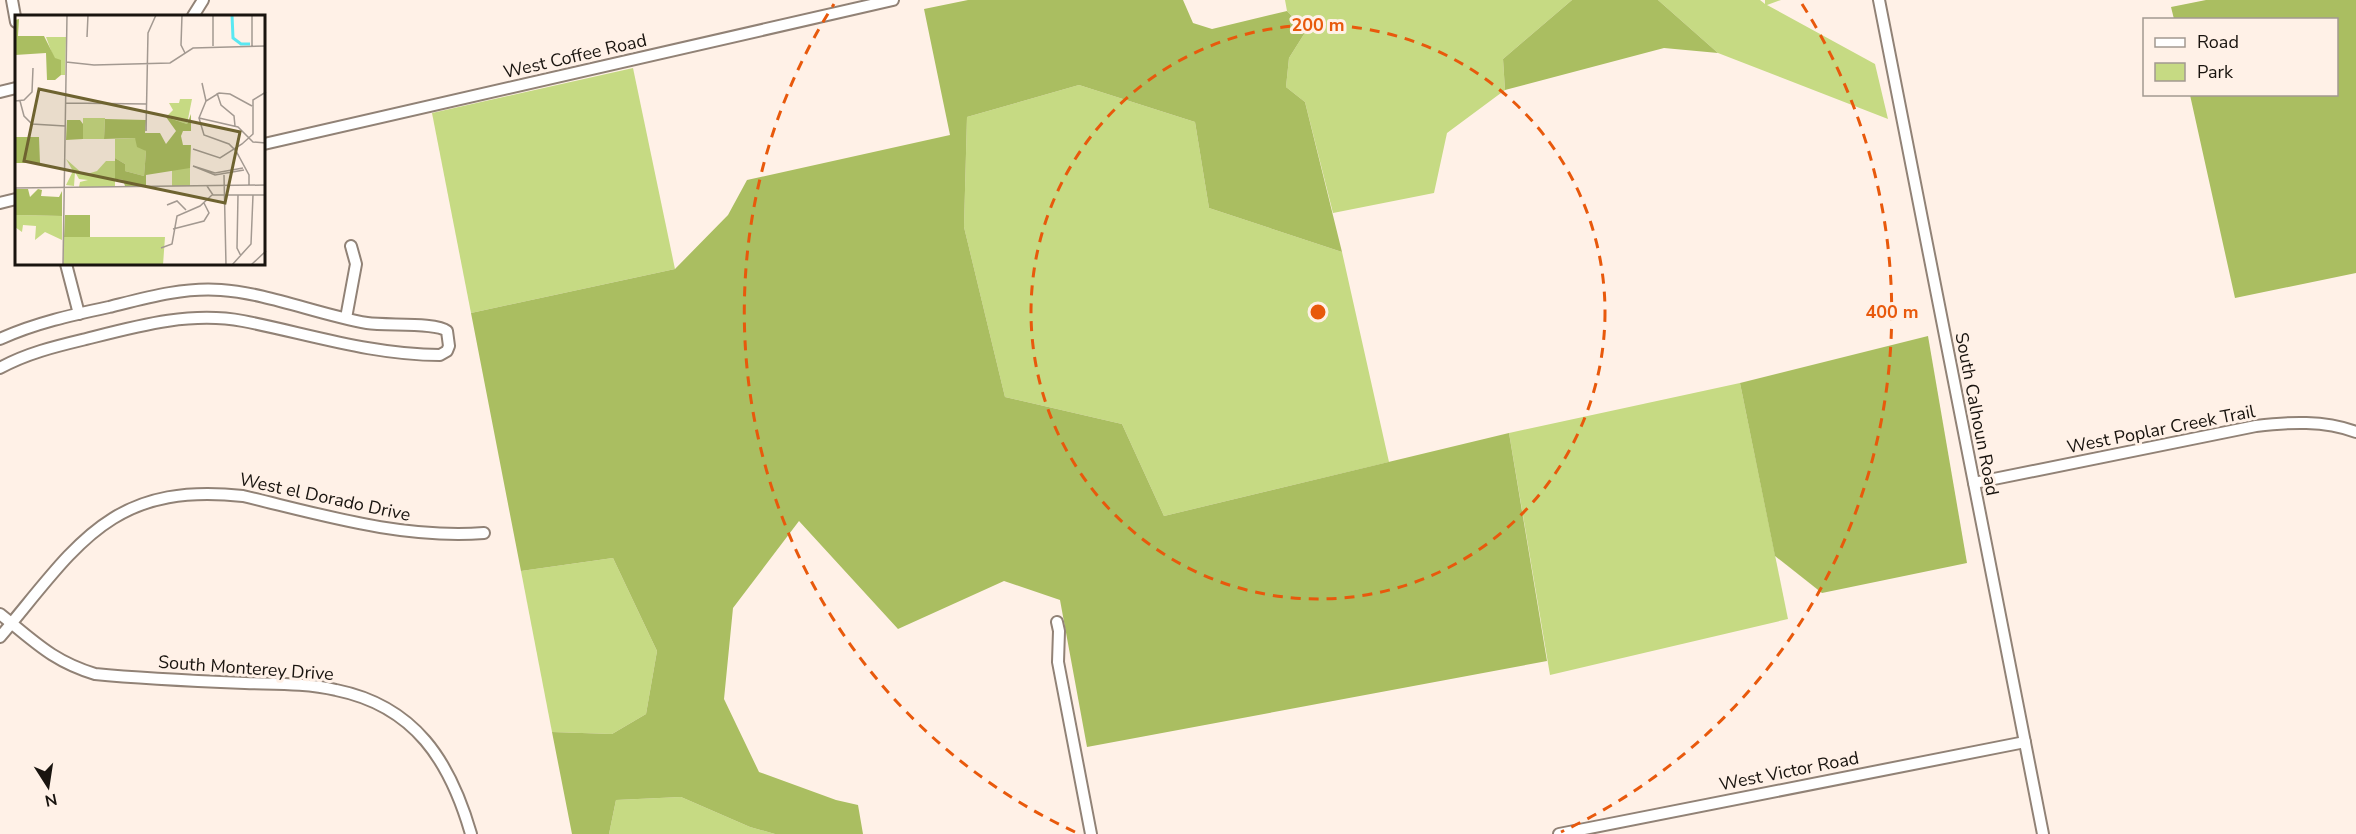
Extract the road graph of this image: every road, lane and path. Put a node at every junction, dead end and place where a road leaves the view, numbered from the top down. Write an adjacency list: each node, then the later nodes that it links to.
1 (12, 0): 6 (street)
2 (203, 0): 5 (street)
3 (893, 0): 9 (street, West Coffee Road)
4 (1879, 0): 19 (street, South Calhoun Road)
5 (194, 15)
6 (15, 16)
7 (15, 88): 8 (street)
8 (0, 92)
9 (266, 144)
10 (15, 199): 11 (street)
11 (0, 203)
12 (351, 246): 15 (street)
13 (66, 266): 14 (street)
14 (78, 314): 15 (street); 16 (street)
15 (346, 318): 17 (street)
16 (0, 339)
17 (0, 368)
18 (2356, 432): 19 (street, West Poplar Creek Trail)
19 (1974, 483): 25 (street, South Calhoun Road)
20 (484, 533): 23 (street, West el Dorado Drive)
21 (0, 614): 23 (street, South Monterey Drive)
22 (1057, 622): 27 (street)
23 (12, 623): 24 (street, West el Dorado Drive); 26 (street, South Monterey Drive)
24 (0, 637)
25 (2025, 742): 28 (street, West Victor Road); 29 (street, South Calhoun Road)
26 (471, 834)
27 (1091, 834)
28 (1559, 834)
29 (2043, 834)

